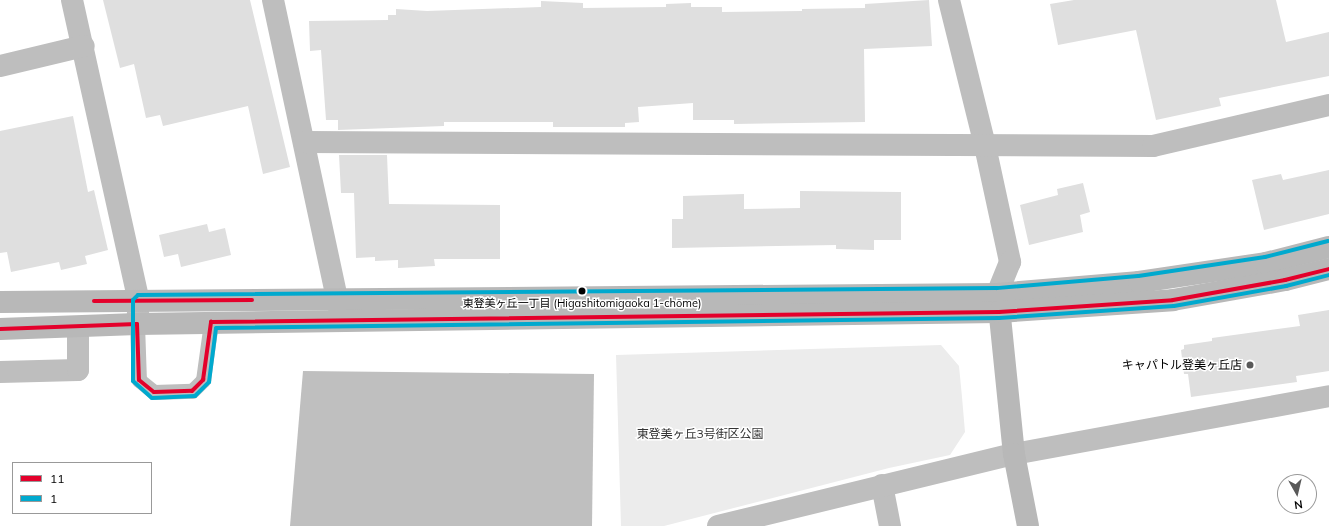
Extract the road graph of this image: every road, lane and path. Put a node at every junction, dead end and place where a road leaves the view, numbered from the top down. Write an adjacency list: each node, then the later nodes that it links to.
1 (72, 0): 4 (street)
2 (273, 0): 7 (street)
3 (949, 0): 8 (street)
4 (84, 46): 5 (street); 11 (street)
5 (0, 66)
6 (1329, 105): 8 (street)
7 (304, 142): 8 (street); 14 (street)
8 (985, 146): 13 (street)
9 (1329, 247): 13 (street)
10 (1329, 269): 13 (street)
11 (139, 301): 12 (street); 14 (street); 16 (street)
12 (0, 302)
13 (998, 303): 14 (street); 21 (street)
14 (340, 310): 15 (street)
15 (211, 322): 16 (street); 16 (lane)
16 (138, 324): 17 (street)
17 (78, 328): 18 (street); 19 (street)
18 (0, 329)
19 (0, 372)
20 (1329, 396): 21 (street)
21 (1014, 454): 22 (street); 25 (street)
22 (882, 485): 23 (street); 24 (street)
23 (718, 526)
24 (890, 526)
25 (1028, 526)

